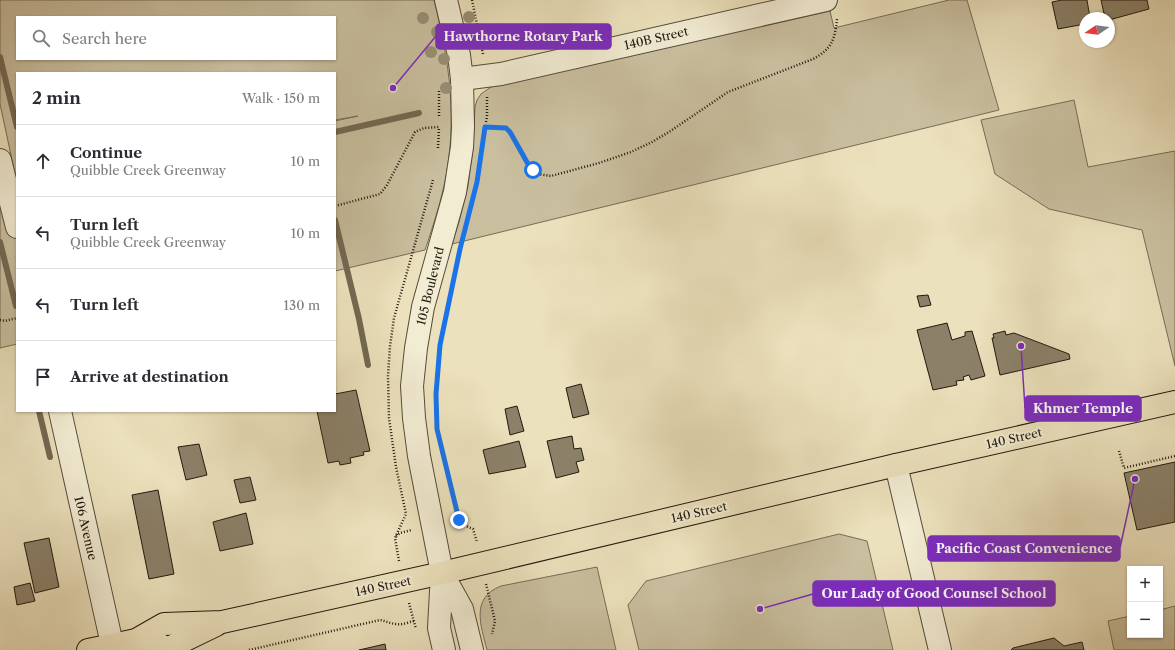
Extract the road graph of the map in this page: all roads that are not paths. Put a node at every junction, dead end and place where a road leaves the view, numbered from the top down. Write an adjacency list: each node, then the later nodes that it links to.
1 (446, 0): 3 (street, 105 Boulevard)
2 (832, 7): 3 (street, 140B Street)
3 (462, 79): 9 (street, 105 Boulevard)
4 (0, 160): 5 (street)
5 (16, 223)
6 (1175, 402): 8 (main road, 140 Street)
7 (60, 412): 10 (street, 106 Avenue)
8 (896, 465): 9 (main road, 140 Street); 14 (street)
9 (442, 573): 10 (main road, 140 Street); 12 (street, 105 Boulevard); 13 (street, 105 Boulevard)
10 (112, 644): 11 (main road, 140 Street)
11 (88, 650)
12 (444, 650)
13 (472, 650)
14 (940, 650)

